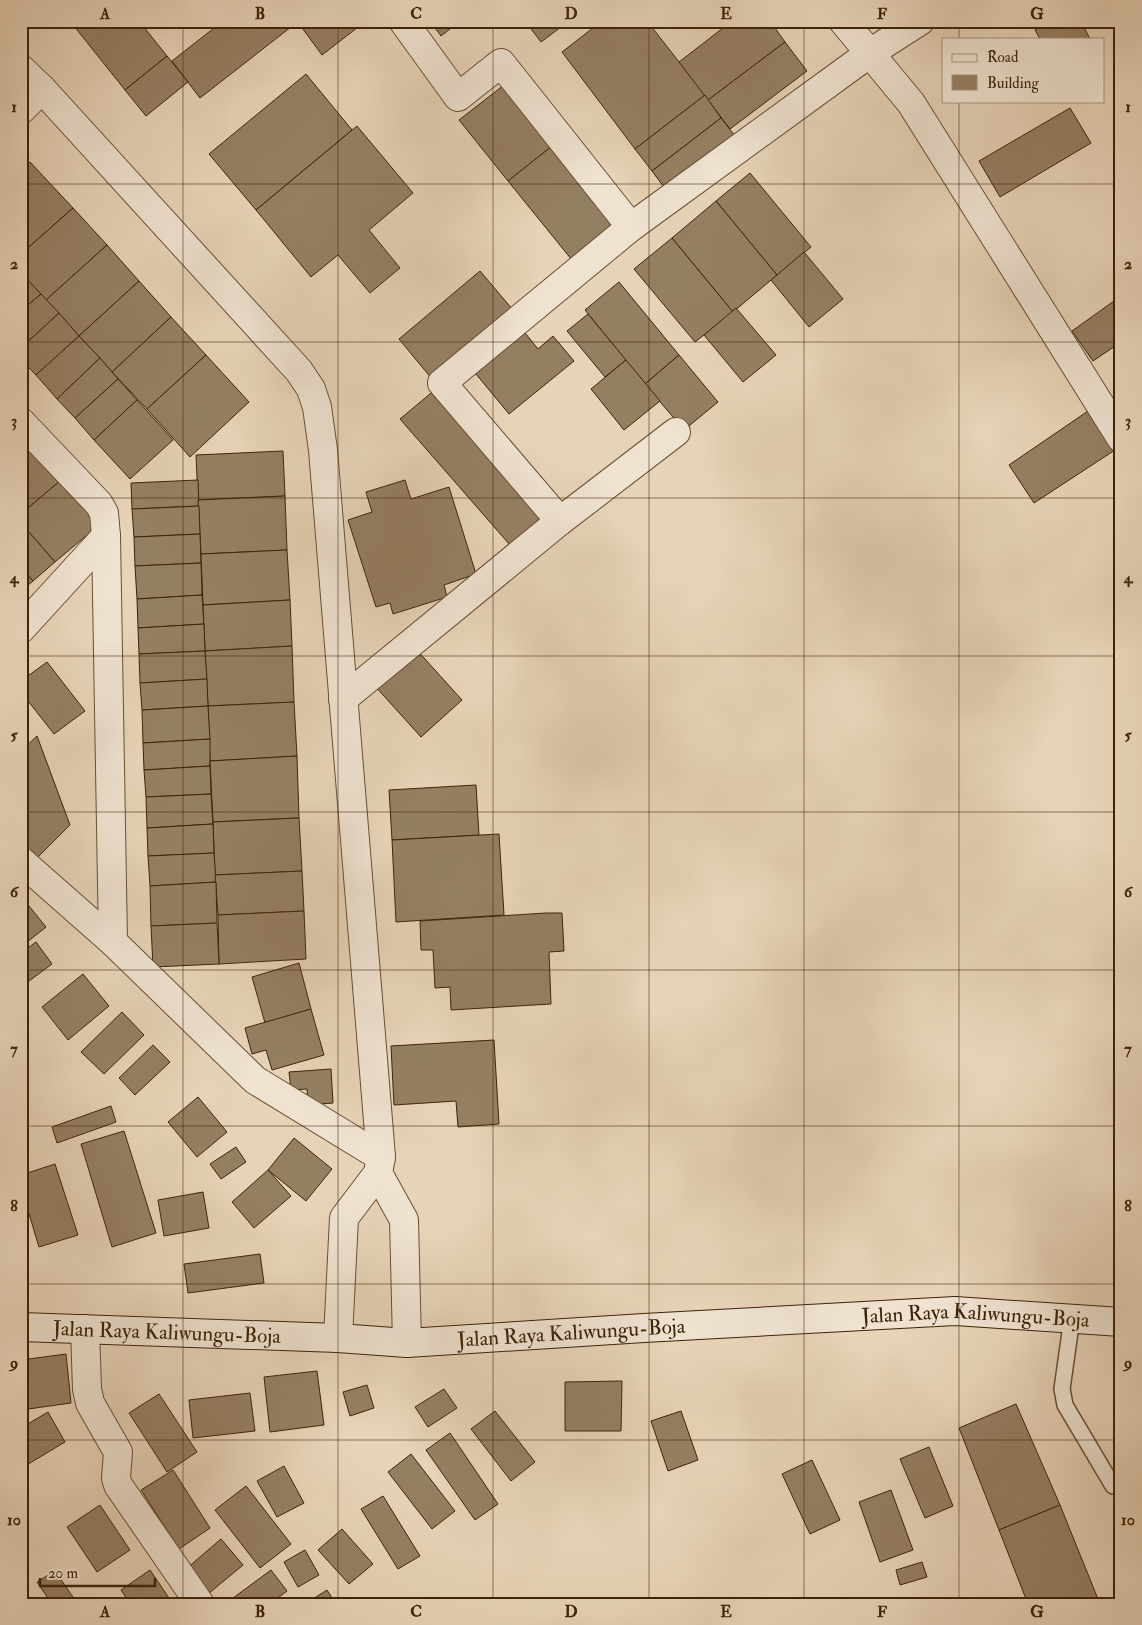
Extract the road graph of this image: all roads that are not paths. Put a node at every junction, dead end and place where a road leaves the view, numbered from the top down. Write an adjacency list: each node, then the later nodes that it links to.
1 (403, 21): 8 (street)
2 (844, 21): 4 (street)
3 (920, 21): 4 (street)
4 (870, 53): 8 (street); 11 (street)
5 (21, 69): 6 (street)
6 (42, 89): 7 (street); 15 (street)
7 (21, 110)
8 (631, 227): 12 (street)
9 (21, 422): 13 (street)
10 (676, 432): 12 (street)
11 (1121, 438)
12 (560, 522): 15 (street)
13 (106, 536): 14 (street); 17 (street)
14 (21, 629)
15 (343, 699): 18 (street)
16 (21, 861): 17 (street)
17 (113, 942): 18 (street)
18 (379, 1165): 23 (street); 24 (street)
19 (1072, 1318): 20 (street, Jalan Raya Kaliwungu-Boja); 24 (street, Jalan Raya Kaliwungu-Boja); 25 (lane)
20 (1121, 1322)
21 (21, 1327): 22 (street, Jalan Raya Kaliwungu-Boja)
22 (85, 1329): 23 (street, Jalan Raya Kaliwungu-Boja); 26 (street)
23 (338, 1338): 24 (street, Jalan Raya Kaliwungu-Boja)
24 (407, 1343)
25 (1113, 1486)
26 (200, 1604)

